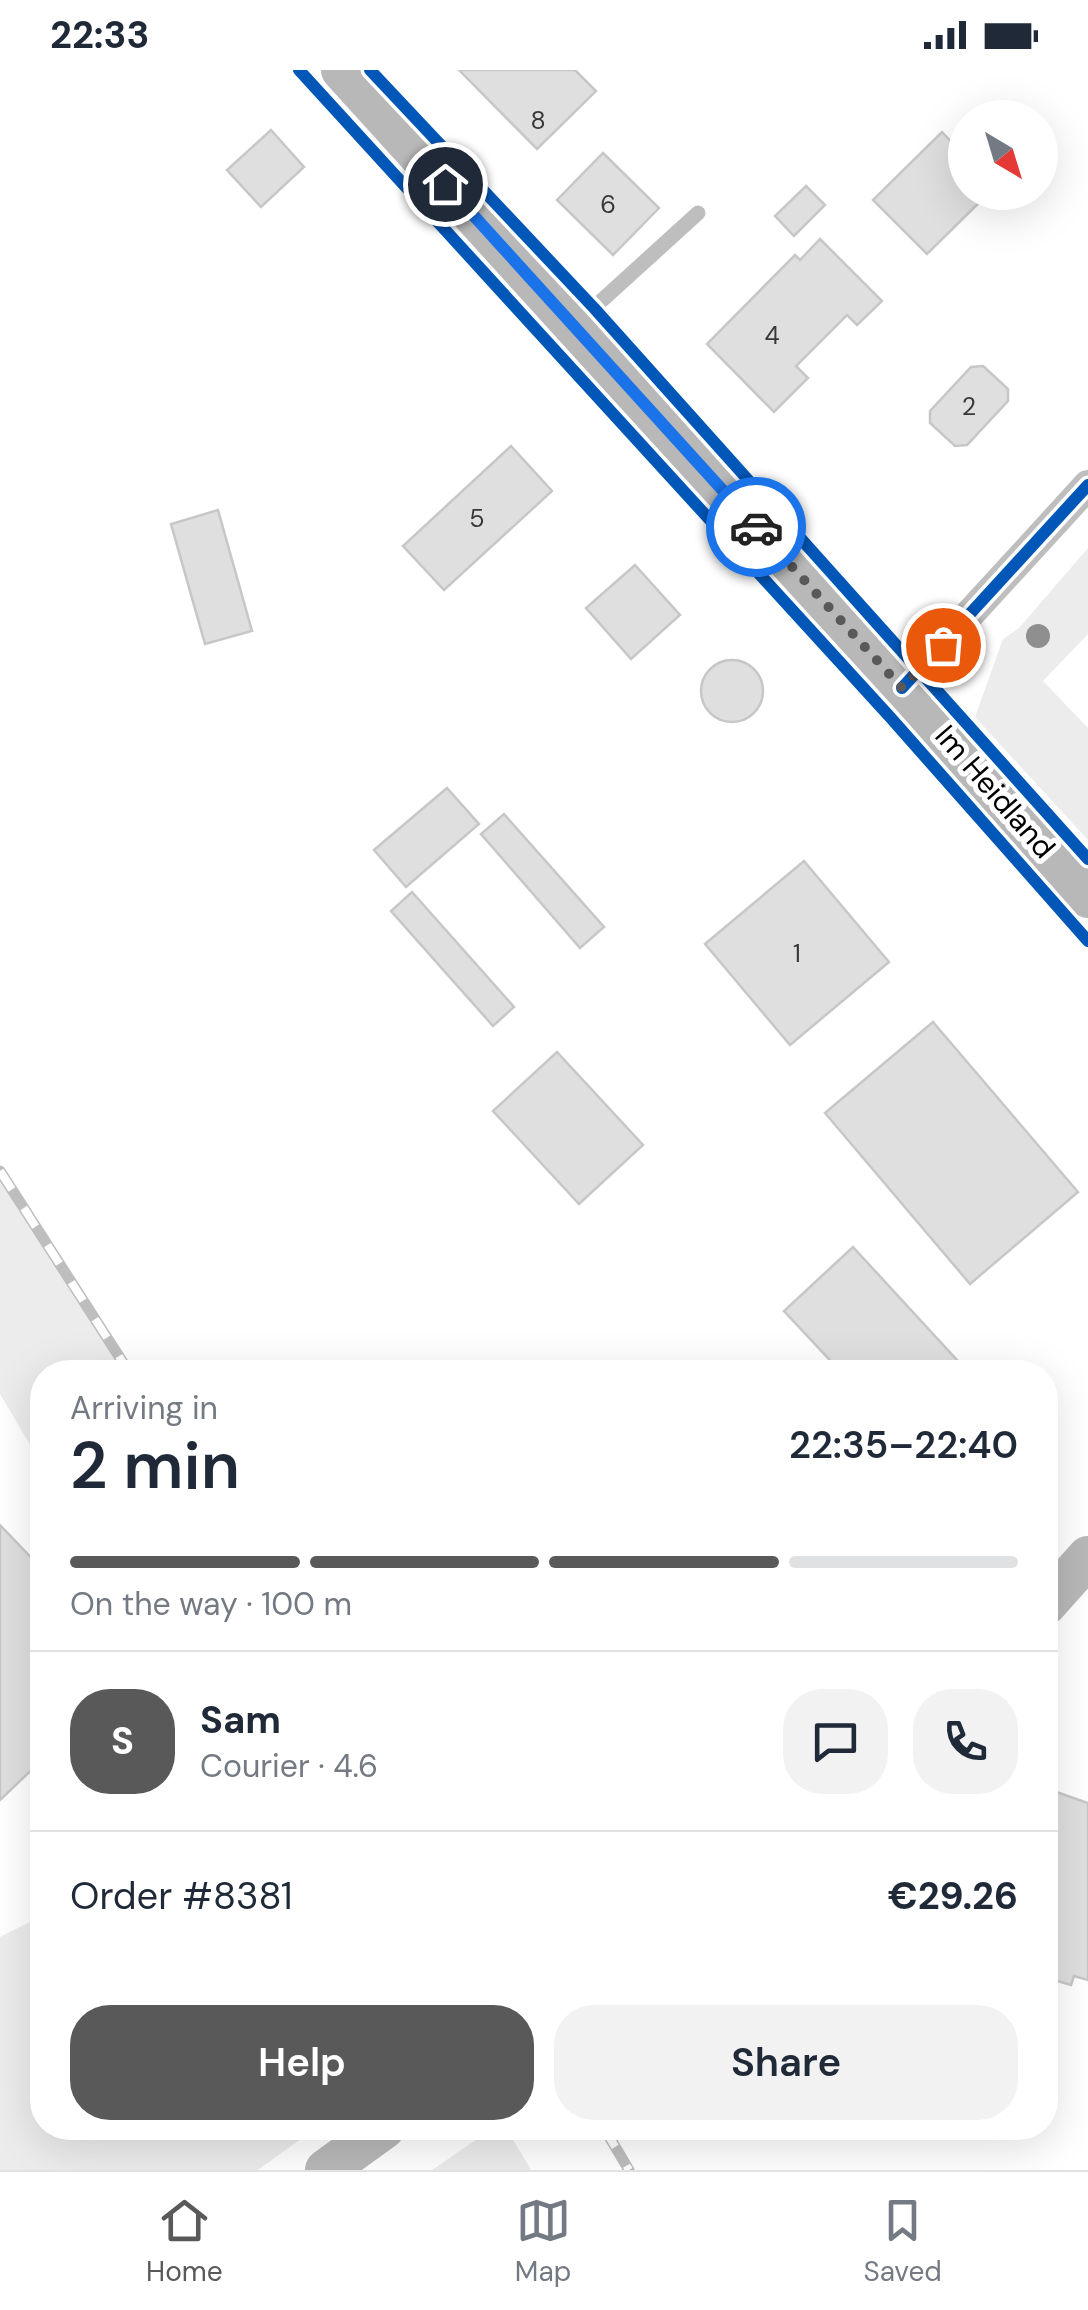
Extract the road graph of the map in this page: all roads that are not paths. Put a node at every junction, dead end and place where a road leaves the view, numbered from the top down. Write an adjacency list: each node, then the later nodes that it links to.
1 (342, 70): 3 (street, Im Heidland)
2 (698, 213): 3 (lane)
3 (574, 326): 5 (street, Im Heidland)
4 (1088, 485): 5 (street)
5 (902, 688): 6 (street, Im Heidland)
6 (1088, 897)
7 (1088, 1558): 8 (street)
8 (1058, 1591)
9 (367, 2140): 10 (street)
10 (326, 2170)

